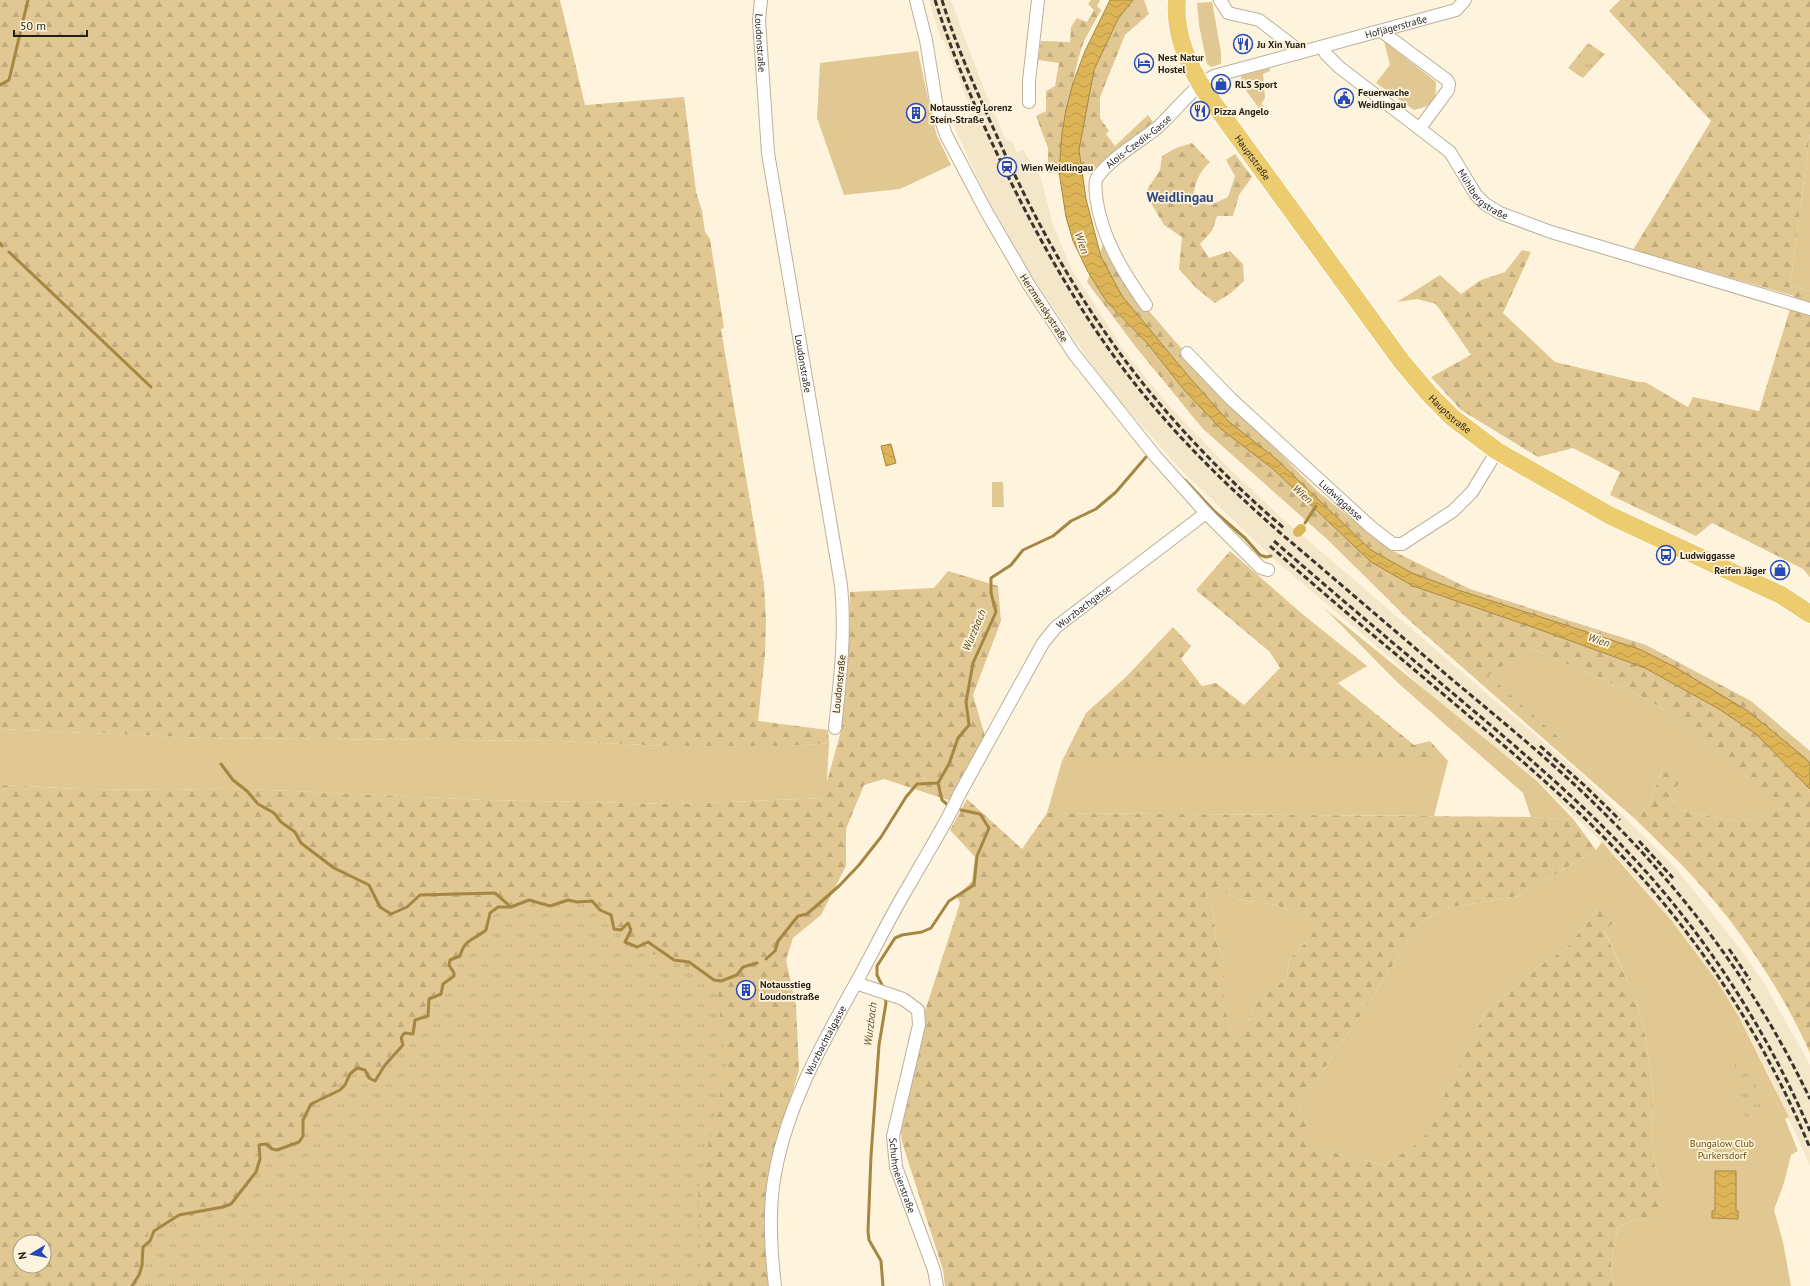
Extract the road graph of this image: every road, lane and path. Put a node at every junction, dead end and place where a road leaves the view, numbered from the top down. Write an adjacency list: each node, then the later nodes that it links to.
1 (761, 0): 20 (street, Loudonstraße)
2 (916, 0): 17 (street, Herzmanskystraße)
3 (1038, 0): 11 (street)
4 (1220, 0): 9 (street)
5 (1466, 0): 7 (street, Hofjägerstraße)
6 (1177, 1): 10 (main road, Hauptstraße)
7 (1381, 31): 8 (street, Hofjägerstraße); 12 (street)
8 (1322, 47): 9 (street); 12 (street, Mühlbergstraße)
9 (1299, 53): 10 (street)
10 (1201, 86): 13 (street, Alois-Czedik-Gasse); 16 (main road, Hauptstraße)
11 (1029, 102)
12 (1420, 128): 14 (street, Mühlbergstraße)
13 (1146, 305)
14 (1810, 309)
15 (1188, 353): 16 (street, Ludwiggasse)
16 (1497, 450): 19 (main road, Hauptstraße)
17 (1206, 513): 18 (street); 21 (street, Wurzbachgasse)
18 (1268, 570)
19 (1810, 614)
20 (835, 728)
21 (950, 817): 22 (street, Wurzbachtalgasse)
22 (856, 983): 23 (street, Wurzbachtalgasse); 24 (street, Schuhmeierstraße)
23 (774, 1286)
24 (937, 1286)

